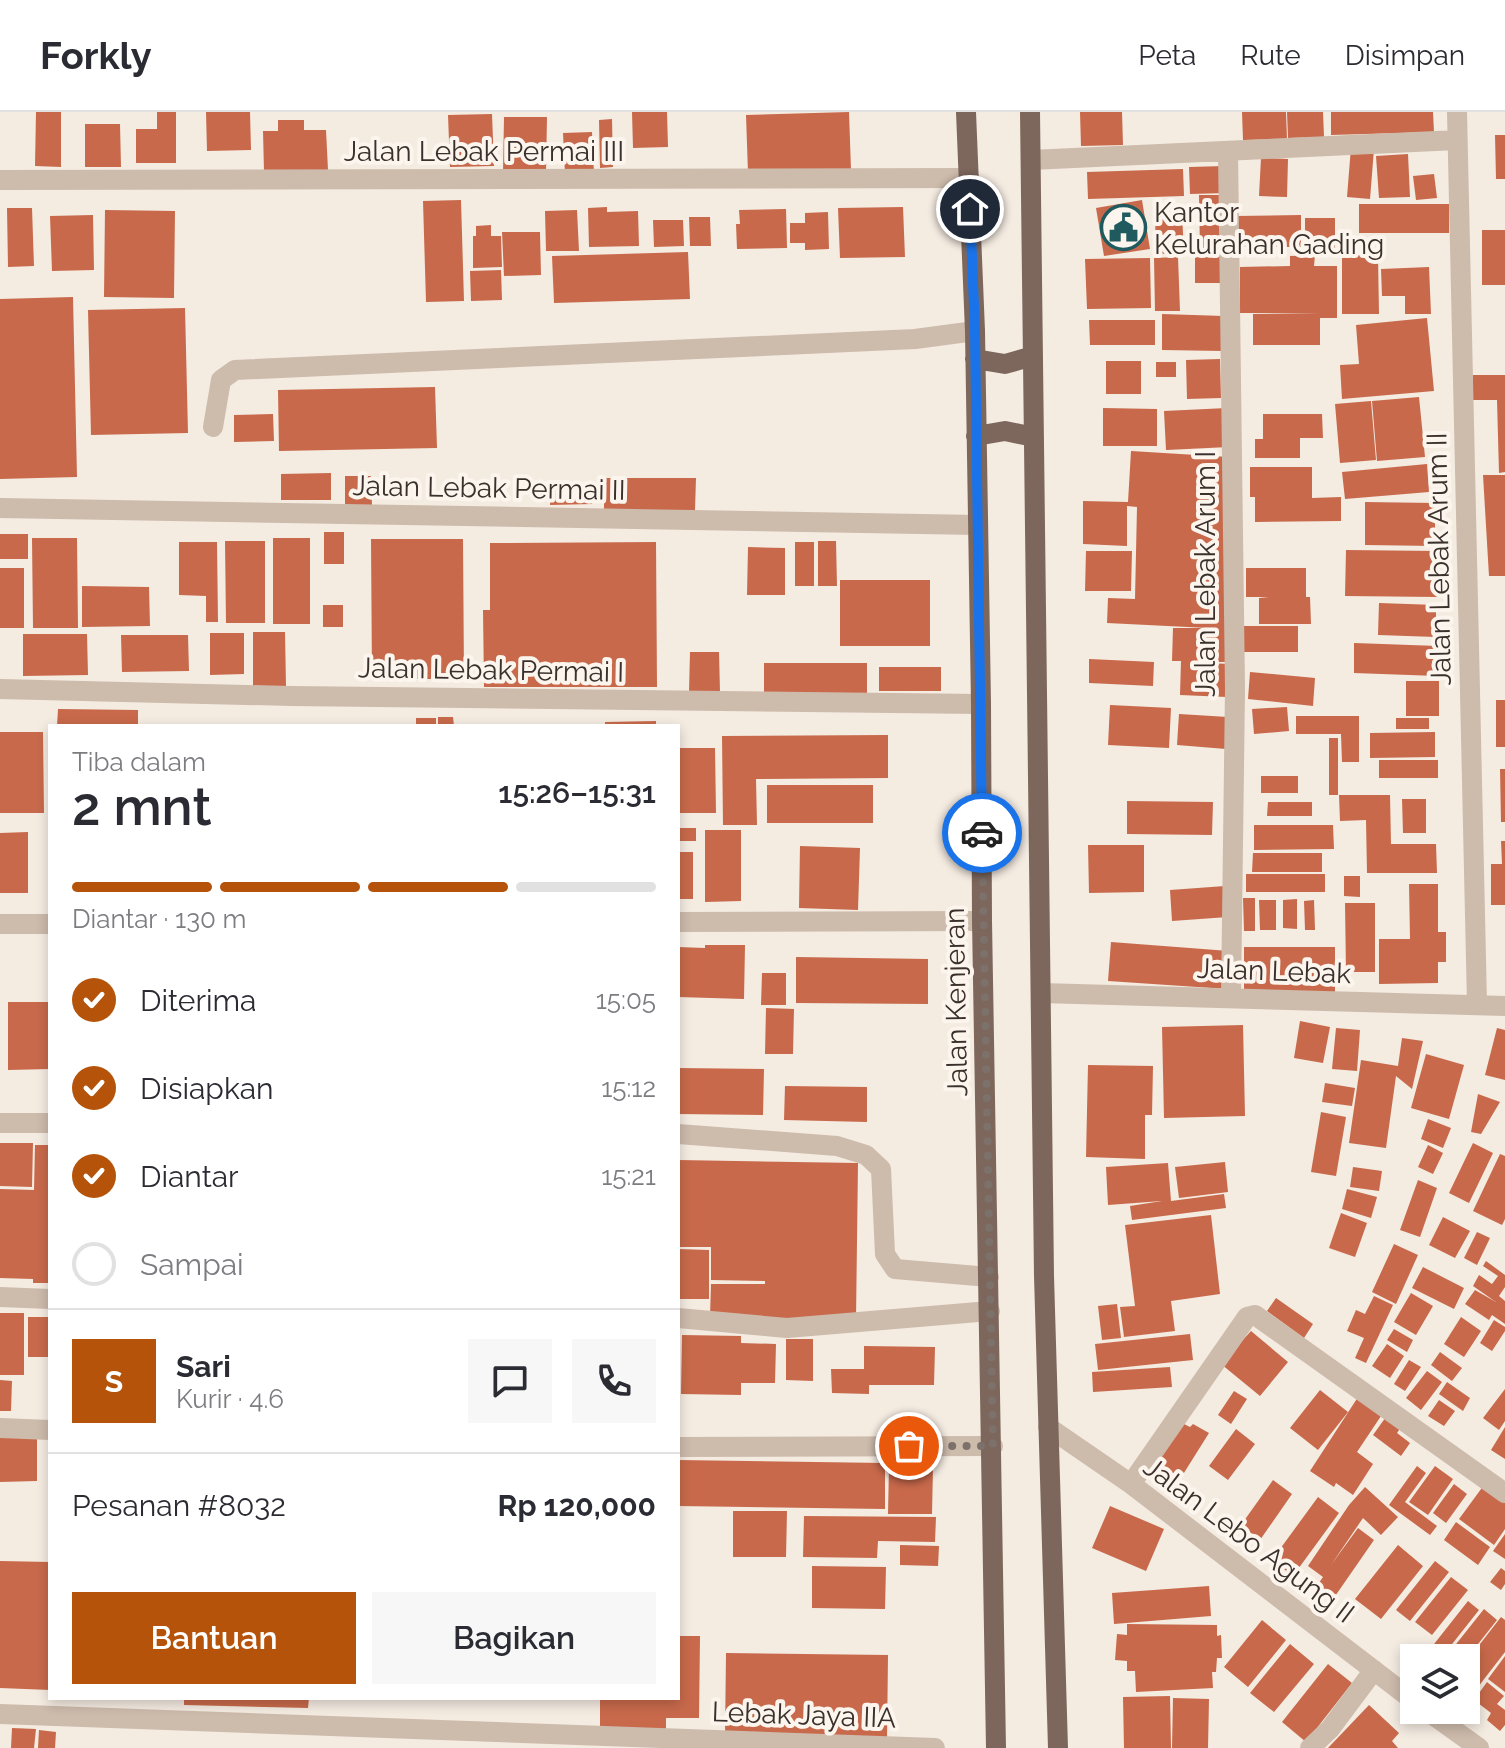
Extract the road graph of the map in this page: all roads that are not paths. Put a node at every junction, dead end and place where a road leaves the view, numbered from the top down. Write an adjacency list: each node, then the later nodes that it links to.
1 (966, 112): 7 (main road, Jalan Kenjeran)
2 (1030, 112): 6 (main road)
3 (1463, 113): 4 (street, Jalan Lebak Arum II)
4 (1457, 140): 5 (street); 25 (street, Jalan Lebak Arum II)
5 (1228, 151): 6 (street); 24 (street, Jalan Lebak Arum I)
6 (1031, 160): 10 (main road)
7 (969, 178): 8 (street, Jalan Lebak Permai III); 9 (main road, Jalan Kenjeran)
8 (0, 180)
9 (975, 331): 11 (main road, Jalan Kenjeran); 12 (street)
10 (1033, 356): 11 (main road); 14 (main road)
11 (975, 359): 13 (main road, Jalan Kenjeran)
12 (213, 427)
13 (976, 436): 14 (main road); 16 (main road, Jalan Kenjeran)
14 (1034, 437): 23 (main road)
15 (0, 508): 16 (street, Jalan Lebak Permai II)
16 (978, 525): 18 (main road, Jalan Kenjeran)
17 (0, 689): 18 (street, Jalan Lebak Permai I)
18 (981, 704): 19 (main road, Jalan Kenjeran)
19 (982, 921): 20 (street); 30 (main road, Jalan Kenjeran)
20 (680, 922)
21 (0, 924): 22 (street)
22 (48, 924)
23 (1041, 993): 24 (street, Jalan Lebak); 35 (main road)
24 (1231, 997): 25 (street, Jalan Lebak)
25 (1477, 1004): 26 (street, Jalan Lebak)
26 (1505, 1006)
27 (0, 1123): 28 (street)
28 (48, 1123)
29 (680, 1134): 30 (street)
30 (989, 1277): 33 (main road, Jalan Kenjeran)
31 (0, 1297): 32 (street)
32 (48, 1299)
33 (990, 1311): 34 (street); 38 (main road, Jalan Kenjeran)
34 (680, 1318)
35 (1048, 1427): 40 (street, Jalan Lebo Agung II); 48 (main road)
36 (0, 1428): 37 (street)
37 (48, 1430)
38 (993, 1446): 39 (street); 47 (main road, Jalan Kenjeran)
39 (680, 1447)
40 (1131, 1484): 41 (street); 42 (street, Jalan Lebo Agung II)
41 (1505, 1493)
42 (1374, 1670): 43 (street, Jalan Lebo Agung II); 49 (street)
43 (1400, 1690)
44 (0, 1714): 46 (street, Lebak Jaya IIA)
45 (1446, 1724): 50 (street)
46 (935, 1748)
47 (996, 1748)
48 (1058, 1748)
49 (1310, 1748)
50 (1479, 1748)

